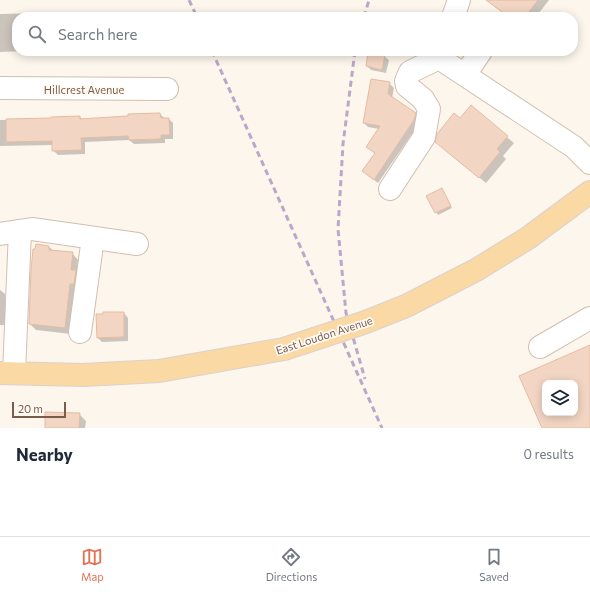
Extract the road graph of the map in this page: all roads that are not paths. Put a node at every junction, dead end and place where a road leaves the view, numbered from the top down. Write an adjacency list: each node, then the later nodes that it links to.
1 (459, 0): 2 (street)
2 (454, 12)
3 (437, 56): 10 (street)
4 (442, 56): 6 (street)
5 (478, 56): 6 (street)
6 (465, 75): 9 (street)
7 (0, 88): 8 (street, Hillcrest Avenue)
8 (167, 89)
9 (590, 163)
10 (390, 189)
11 (590, 192): 18 (main road, East Loudon Avenue, bridge)
12 (10, 233): 13 (street); 18 (street)
13 (93, 238): 14 (street); 16 (street)
14 (137, 244)
15 (590, 318): 17 (street)
16 (80, 332)
17 (540, 347)
18 (4, 375)

